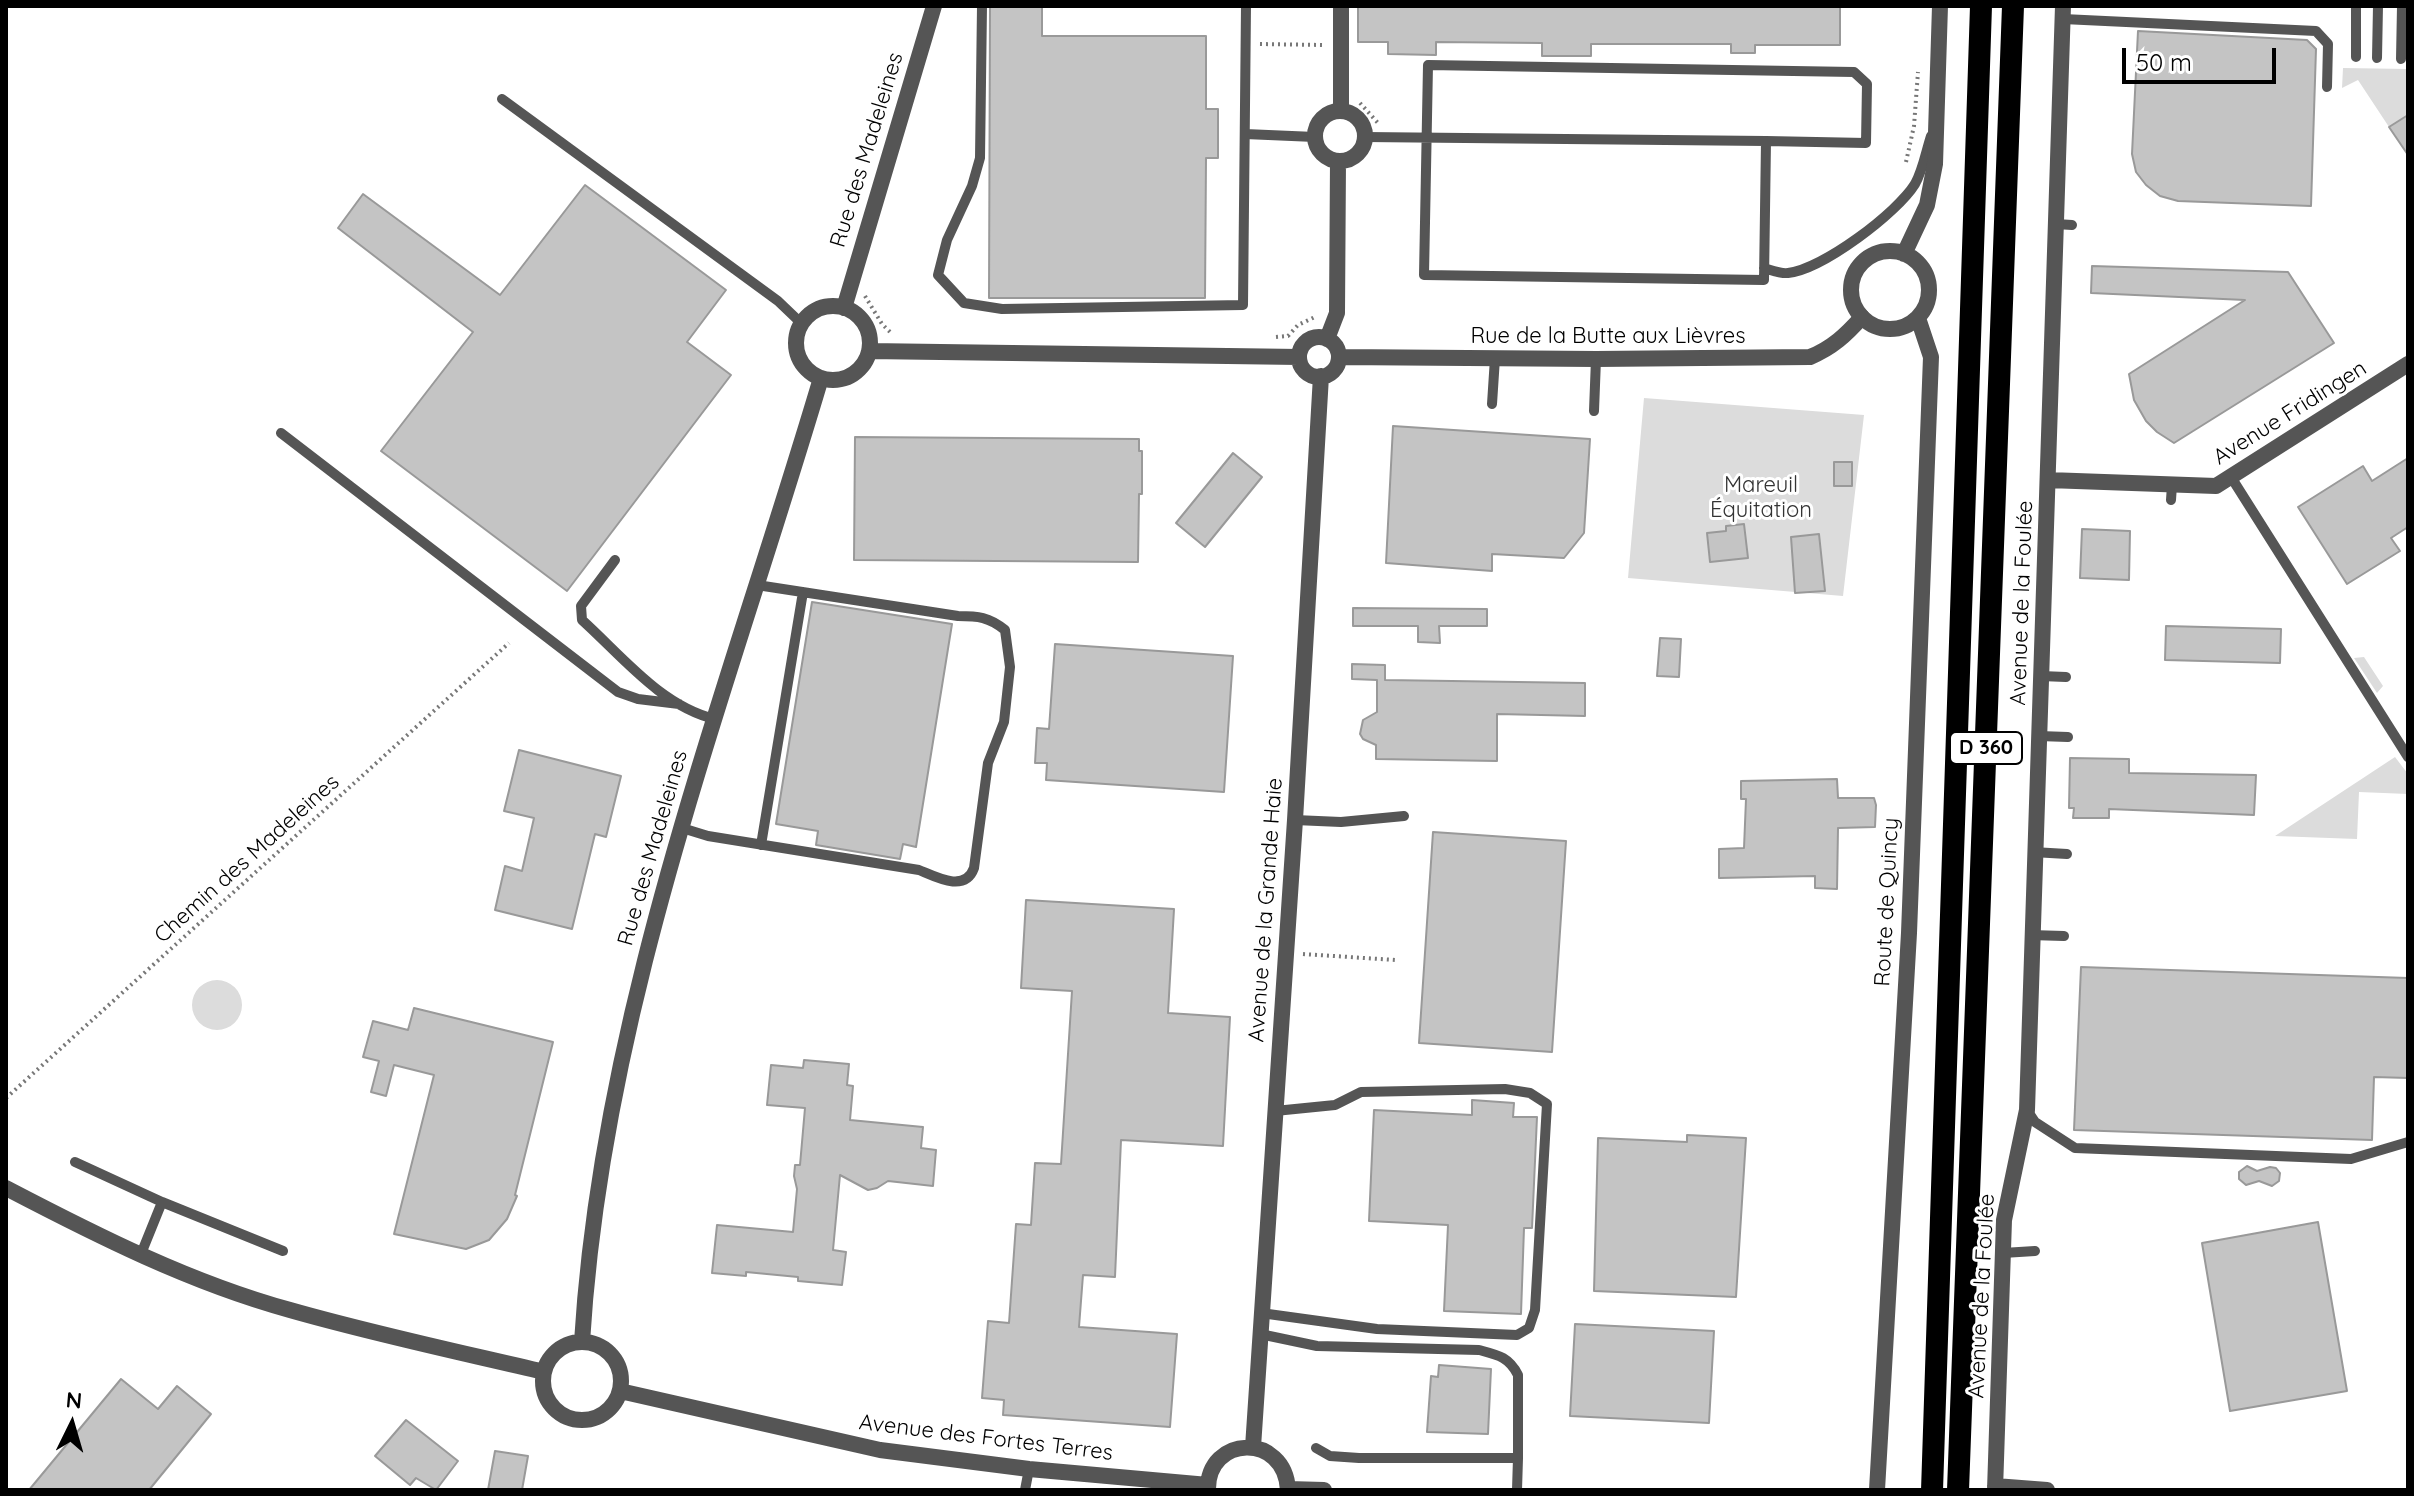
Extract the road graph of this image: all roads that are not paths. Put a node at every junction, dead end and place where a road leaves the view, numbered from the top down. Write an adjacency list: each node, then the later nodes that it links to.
1 (934, 6): 27 (street, Rue des Madeleines)
2 (982, 6): 19 (lane)
3 (1246, 6): 19 (lane)
4 (1341, 6): 17 (street)
5 (1940, 6): 18 (street)
6 (1981, 6): 92 (highway, D 360)
7 (2013, 6): 93 (highway, D 360)
8 (2356, 6): 12 (lane)
9 (2378, 6): 13 (lane)
10 (2402, 6): 14 (lane)
11 (2063, 13): 15 (lane); 44 (street, Avenue de la Foulée)
12 (2356, 57)
13 (2377, 58)
14 (2401, 59)
15 (2327, 87)
16 (502, 99): 30 (lane)
17 (1341, 111): 20 (street); 21 (street)
18 (1937, 119): 25 (street); 26 (lane)
19 (1245, 134): 20 (lane)
20 (1315, 137): 24 (street)
21 (1365, 137): 22 (lane); 24 (street)
22 (1426, 137): 23 (lane); 23 (lane); 26 (lane)
23 (1766, 141): 26 (lane)
24 (1338, 161): 31 (street)
25 (1904, 254): 28 (street); 29 (street)
26 (1764, 268)
27 (844, 308): 30 (street); 32 (street)
28 (1862, 317): 29 (street); 36 (street, Rue de la Butte aux Lièvres)
29 (1918, 318): 86 (street, Route de Quincy)
30 (801, 323): 39 (street)
31 (1327, 339): 33 (street); 34 (street)
32 (869, 351): 33 (street); 39 (street)
33 (1299, 357): 38 (street)
34 (1339, 357): 35 (street, Rue de la Butte aux Lièvres); 38 (street)
35 (1495, 358): 36 (street, Rue de la Butte aux Lièvres); 40 (lane)
36 (1596, 359): 41 (lane)
37 (2408, 364): 43 (street, Avenue Fridingen)
38 (1321, 376): 59 (street, Avenue de la Grande Haie)
39 (821, 378): 48 (street, Rue des Madeleines)
40 (1492, 404)
41 (1594, 411)
42 (281, 433): 52 (lane)
43 (2231, 477): 44 (street, Avenue Fridingen); 47 (lane)
44 (2048, 480): 50 (street, Avenue de la Foulée)
45 (615, 560): 52 (lane)
46 (2280, 578): 47 (lane)
47 (2296, 578): 56 (lane)
48 (757, 585): 49 (lane); 53 (street, Rue des Madeleines)
49 (803, 592): 61 (lane); 61 (lane)
50 (2041, 676): 51 (lane); 54 (street, Avenue de la Foulée)
51 (2066, 677)
52 (679, 704): 53 (lane)
53 (715, 719): 60 (street, Rue des Madeleines)
54 (2039, 736): 55 (lane); 62 (street, Avenue de la Foulée)
55 (2068, 737)
56 (2404, 743): 57 (lane)
57 (2408, 757)
58 (1404, 816): 59 (lane)
59 (1295, 820): 67 (street, Avenue de la Grande Haie)
60 (682, 828): 61 (lane); 78 (street, Rue des Madeleines)
61 (761, 845)
62 (2033, 852): 63 (lane); 64 (street, Avenue de la Foulée)
63 (2067, 854)
64 (2030, 935): 65 (lane); 66 (street, Avenue de la Foulée)
65 (2064, 936)
66 (2027, 1110): 68 (lane); 74 (street, Avenue de la Foulée)
67 (1275, 1111): 76 (street, Avenue de la Grande Haie); 76 (lane)
68 (2408, 1142)
69 (75, 1162): 71 (lane)
70 (6, 1188): 75 (street)
71 (162, 1202): 72 (lane); 75 (lane)
72 (283, 1251)
73 (2035, 1251): 74 (lane)
74 (2003, 1253): 87 (street, Avenue de la Foulée)
75 (141, 1254): 79 (street)
76 (1261, 1313): 77 (street, Avenue de la Grande Haie)
77 (1260, 1334): 81 (street, Avenue de la Grande Haie); 83 (lane)
78 (582, 1342): 79 (street); 80 (street)
79 (544, 1372): 80 (street)
80 (620, 1391): 84 (street, Avenue des Fortes Terres)
81 (1253, 1447): 85 (street); 88 (street)
82 (1316, 1448): 83 (lane)
83 (1518, 1458): 91 (lane)
84 (1029, 1469): 85 (street, Avenue des Fortes Terres); 89 (lane)
85 (1208, 1488)
86 (1874, 1488)
87 (1995, 1488): 94 (street)
88 (1288, 1489): 90 (street)
89 (1025, 1490)
90 (1324, 1490)
91 (1517, 1490)
92 (1932, 1490)
93 (1958, 1490)
94 (2047, 1490)

